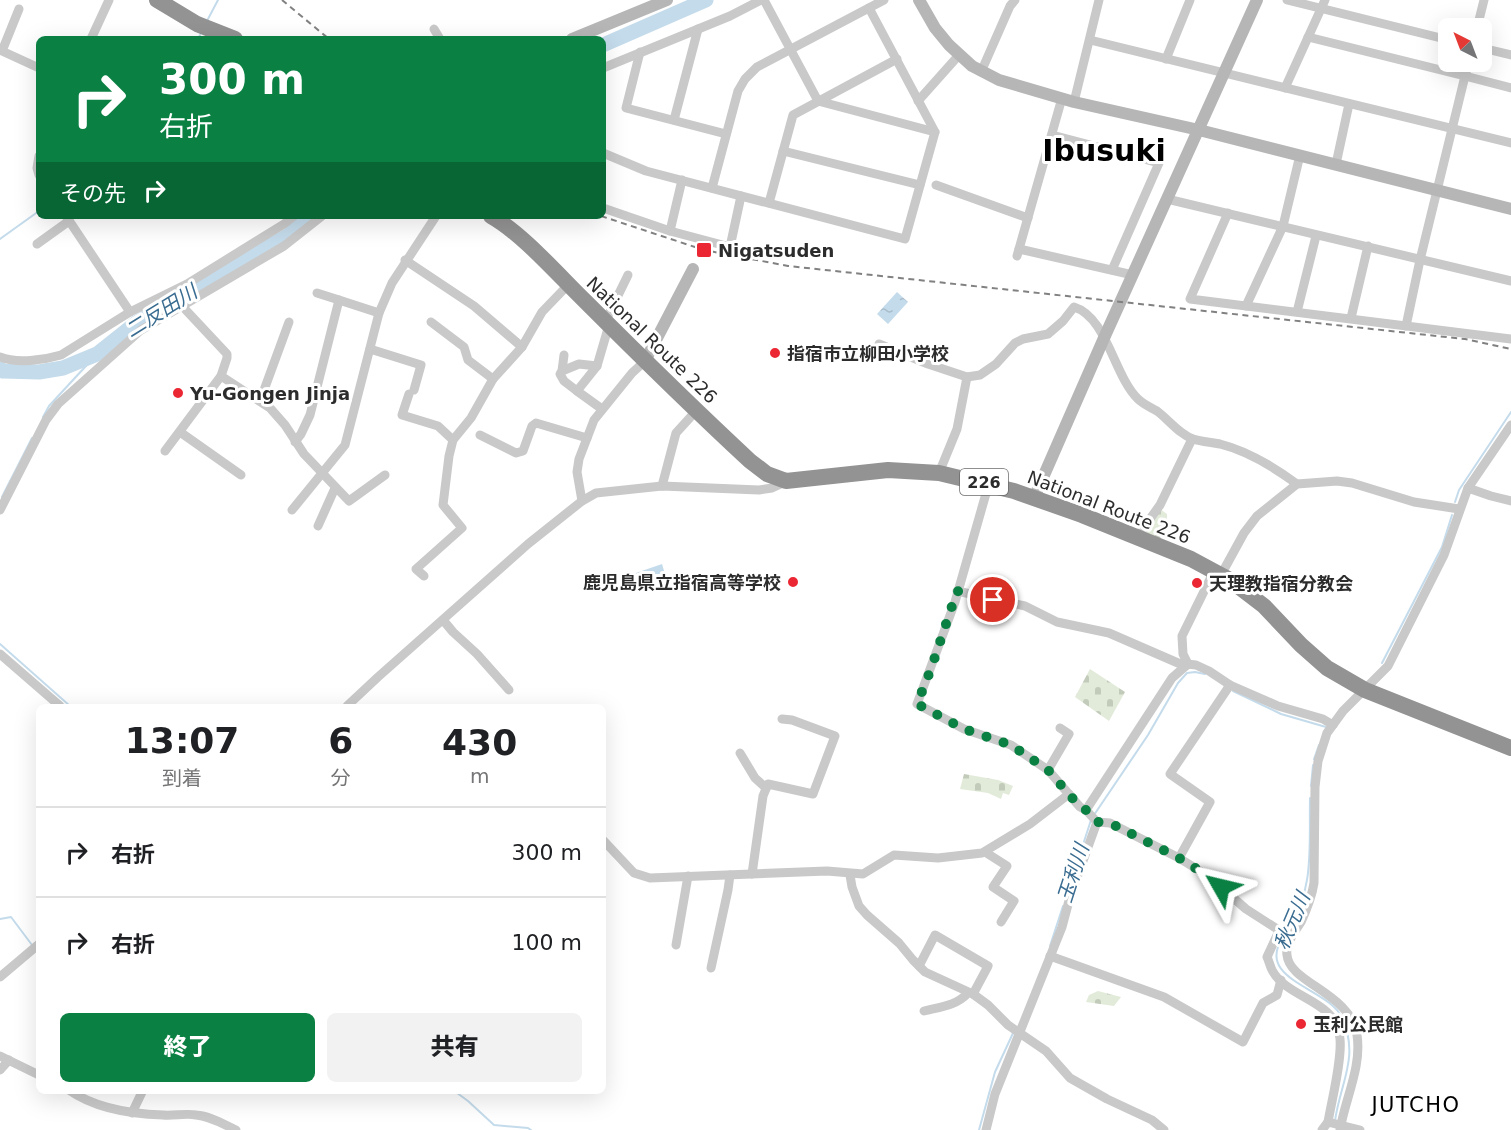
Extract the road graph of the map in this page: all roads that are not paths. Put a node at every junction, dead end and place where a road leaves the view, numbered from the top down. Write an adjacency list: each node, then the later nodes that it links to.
1 (109, 0): 20 (street)
2 (158, 0): 21 (highway)
3 (667, 0): 23 (street)
4 (763, 0): 19 (street); 27 (street)
5 (884, 0): 15 (street)
6 (919, 0): 30 (street)
7 (1015, 0): 36 (street)
8 (1099, 0): 26 (street)
9 (1177, 0): 13 (street)
10 (1257, 0): 38 (street)
11 (1287, 0): 14 (street)
12 (1484, 0): 17 (street)
13 (1189, 1): 32 (street)
14 (1323, 4): 24 (street); 25 (street)
15 (869, 8): 27 (street); 33 (street)
16 (19, 9): 34 (street)
17 (1480, 18)
18 (434, 29): 22 (street)
19 (698, 29): 29 (street); 46 (street)
20 (92, 36)
21 (228, 36)
22 (438, 36)
23 (579, 36)
24 (1308, 37): 39 (street); 40 (street)
25 (1438, 37)
26 (1090, 40): 32 (street); 42 (street)
27 (790, 49): 43 (street); 50 (street)
28 (1492, 50): 31 (street)
29 (640, 52): 35 (street); 46 (street)
30 (959, 55): 36 (street); 44 (street)
31 (1511, 55)
32 (1166, 59): 38 (street)
33 (897, 60): 43 (street); 44 (street)
34 (36, 67)
35 (606, 67)
36 (981, 72): 42 (street)
37 (1466, 72): 39 (street)
38 (1224, 73): 40 (street); 48 (street)
39 (1465, 76): 41 (street); 47 (street)
40 (1285, 88): 45 (street)
41 (1511, 88)
42 (1068, 100): 48 (street); 51 (street)
43 (818, 101): 49 (street); 53 (street)
44 (918, 101): 49 (street)
45 (1349, 104): 47 (street); 56 (street)
46 (674, 120): 50 (street)
47 (1452, 129): 52 (street); 61 (street)
48 (1199, 130): 55 (street); 63 (street)
49 (934, 132): 58 (street)
50 (726, 135): 60 (street)
51 (1052, 135): 68 (street); 82 (street)
52 (1511, 143)
53 (783, 150): 58 (street); 64 (street)
54 (606, 154): 57 (street)
55 (1300, 155): 56 (street); 74 (street)
56 (1336, 164): 61 (street)
57 (682, 180): 60 (street); 75 (street)
58 (920, 185): 64 (street)
59 (936, 185): 68 (street)
60 (712, 188): 62 (street)
61 (1437, 189): 66 (street); 80 (street)
62 (741, 196): 64 (street); 75 (street)
63 (1167, 199): 67 (street); 84 (street)
64 (769, 203)
65 (606, 209): 75 (street)
66 (1511, 209)
67 (1228, 213): 74 (street); 89 (street)
68 (1028, 218): 82 (street)
69 (68, 219): 77 (street); 91 (street)
70 (290, 219): 91 (street)
71 (318, 219): 90 (street)
72 (434, 219): 79 (street)
73 (495, 219): 86 (highway, National Route 226)
74 (1283, 226): 76 (street); 89 (street)
75 (670, 231)
76 (1316, 236): 78 (street); 92 (street)
77 (37, 244)
78 (1368, 246): 80 (street); 94 (street)
79 (405, 260): 93 (street); 102 (street)
80 (1420, 260): 85 (street); 98 (street)
81 (693, 269): 106 (street)
82 (1112, 270): 84 (street)
83 (628, 275): 97 (street)
84 (1133, 275): 99 (street)
85 (1511, 282)
86 (568, 285): 97 (highway, National Route 226); 102 (street)
87 (317, 292): 88 (street)
88 (339, 300): 93 (street); 122 (street)
89 (1246, 306): 92 (street)
90 (183, 307): 109 (street); 138 (street)
91 (130, 312): 105 (street)
92 (1297, 312): 94 (street)
93 (379, 313): 103 (street)
94 (1351, 318): 98 (street)
95 (431, 321): 111 (street)
96 (289, 322): 113 (street)
97 (607, 323): 106 (highway, National Route 226); 107 (street)
98 (1406, 326): 100 (street)
99 (1104, 338): 110 (street); 120 (street); 134 (street)
100 (1511, 339)
101 (879, 344): 110 (street)
102 (522, 347): 111 (street)
103 (370, 349): 121 (street); 124 (street)
104 (564, 355): 108 (street)
105 (0, 357)
106 (645, 362): 114 (street); 115 (highway, National Route 226)
107 (597, 366): 108 (street); 112 (street)
108 (562, 371): 112 (street)
109 (221, 376): 113 (street); 117 (street)
110 (967, 377): 125 (street)
111 (493, 379): 121 (street)
112 (577, 391): 114 (street)
113 (261, 401): 122 (street)
114 (602, 409): 119 (street)
115 (696, 411): 128 (highway, National Route 226); 131 (street)
116 (1511, 424): 133 (street)
117 (180, 432): 123 (street); 126 (street)
118 (480, 435): 119 (street)
119 (587, 438): 135 (street)
120 (1192, 438): 130 (street); 141 (street)
121 (453, 440): 143 (street)
122 (296, 442): 124 (street)
123 (165, 451)
124 (321, 473): 132 (street); 139 (street)
125 (939, 473): 128 (highway, National Route 226 / 226); 129 (highway, National Route 226 / 226)
126 (242, 475)
127 (385, 475): 132 (street)
128 (786, 481): 131 (street)
129 (989, 483): 134 (highway, National Route 226 / 226); 144 (street)
130 (1297, 484): 137 (street); 142 (street)
131 (662, 486): 135 (street)
132 (335, 488): 140 (street)
133 (1468, 488): 136 (street); 137 (street)
134 (1034, 498): 141 (highway, National Route 226 / 226)
135 (582, 501): 145 (street)
136 (1511, 501)
137 (1459, 509): 150 (street)
138 (0, 510)
139 (292, 510)
140 (318, 526)
141 (1137, 537): 142 (highway, National Route 226 / 226)
142 (1217, 573): 147 (street); 150 (highway, National Route 226 / 226)
143 (424, 576)
144 (957, 591): 147 (street); 158 (street)
145 (443, 620): 149 (street); 152 (street)
146 (0, 654): 151 (street)
147 (1188, 664): 148 (street); 161 (street)
148 (1228, 687): 154 (street); 165 (street)
149 (509, 690)
150 (1365, 690): 154 (street); 156 (highway, National Route 226 / 226)
151 (58, 704)
152 (349, 704)
153 (782, 719): 159 (street)
154 (1330, 723): 171 (street)
155 (1060, 728): 158 (street)
156 (1511, 748)
157 (740, 753): 159 (street)
158 (1048, 770): 160 (street)
159 (766, 788): 166 (street)
160 (1069, 794): 161 (street); 164 (street)
161 (1086, 810): 162 (street)
162 (1097, 822): 165 (street); 174 (street)
163 (606, 843): 169 (street)
164 (985, 852): 168 (street); 170 (street)
165 (1179, 858): 171 (street)
166 (752, 874): 167 (street); 168 (street)
167 (730, 875): 169 (street); 176 (street)
168 (850, 875): 175 (street)
169 (688, 876): 172 (street)
170 (1001, 922)
171 (1285, 934): 178 (street); 188 (street)
172 (676, 945)
173 (36, 948): 177 (street)
174 (1050, 956): 178 (street); 181 (street)
175 (919, 966): 179 (street); 179 (street)
176 (711, 968)
177 (0, 978)
178 (1281, 980): 188 (street)
179 (970, 993): 180 (street); 181 (street)
180 (924, 1011)
181 (1019, 1031): 190 (street); 191 (street)
182 (4, 1058): 183 (street); 184 (street)
183 (0, 1070)
184 (36, 1074)
185 (77, 1094): 187 (street)
186 (141, 1094): 187 (street)
187 (132, 1113): 189 (street)
188 (1336, 1125): 192 (street); 193 (street)
189 (236, 1130)
190 (986, 1130)
191 (1164, 1130)
192 (1322, 1130)
193 (1360, 1130)

